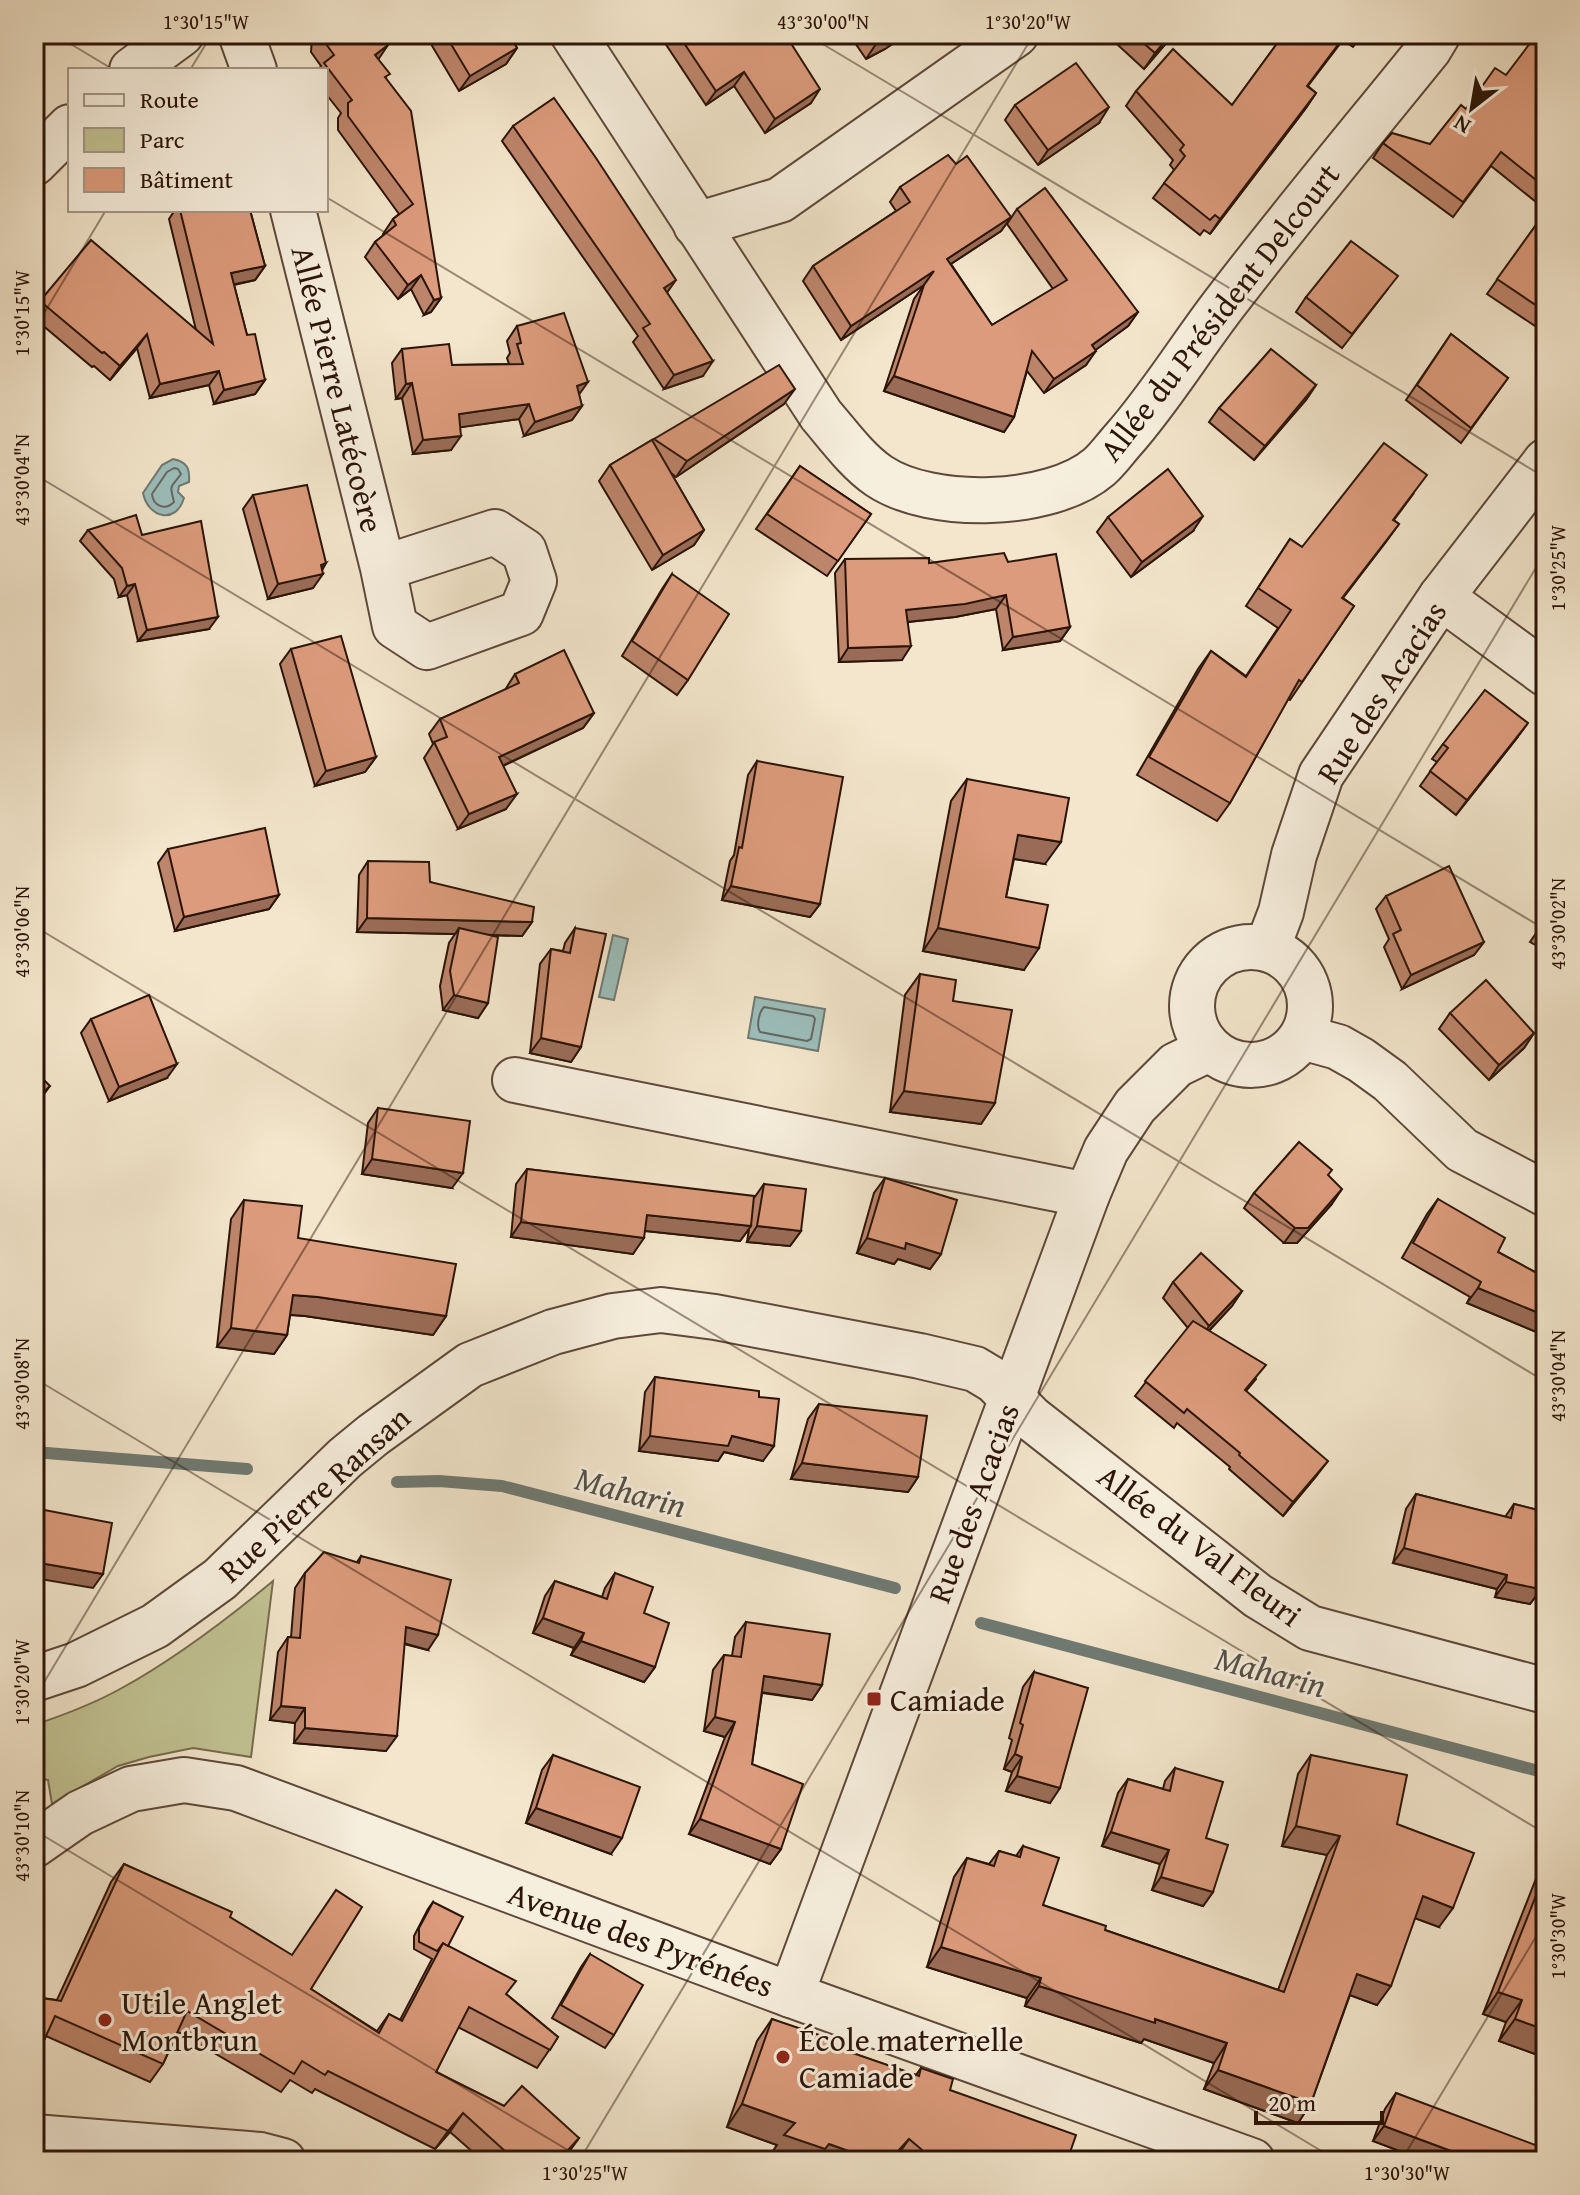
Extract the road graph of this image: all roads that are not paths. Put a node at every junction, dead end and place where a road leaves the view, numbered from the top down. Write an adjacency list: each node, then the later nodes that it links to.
1 (181, 34): 6 (street)
2 (241, 34): 7 (street)
3 (573, 34): 11 (street, Allée du Président Delcourt)
4 (1016, 34): 11 (street)
5 (1438, 34): 11 (street, Allée du Président Delcourt)
6 (135, 68)
7 (253, 68)
8 (68, 129): 9 (street)
9 (34, 163)
10 (294, 212): 13 (street, Allée Pierre Latécoère)
11 (696, 225)
12 (1546, 461): 14 (street, Rue des Acacias)
13 (383, 568)
14 (1441, 597): 15 (street); 16 (street, Rue des Acacias)
15 (1546, 674)
16 (1267, 949): 17 (street); 18 (street)
17 (1302, 1037): 18 (street); 20 (street)
18 (1209, 1049): 21 (street, Rue des Acacias)
19 (515, 1080): 21 (street)
20 (1546, 1194)
21 (1087, 1195): 22 (street, Rue des Acacias)
22 (1012, 1400): 23 (street, Rue Pierre Ransan); 24 (street, Allée du Val Fleuri); 26 (street, Rue des Acacias)
23 (34, 1679)
24 (1546, 1691)
25 (34, 1845): 26 (street, Avenue des Pyrénées)
26 (791, 1995): 29 (street, Avenue des Pyrénées)
27 (34, 2137): 28 (street)
28 (283, 2161)
29 (1252, 2161)

